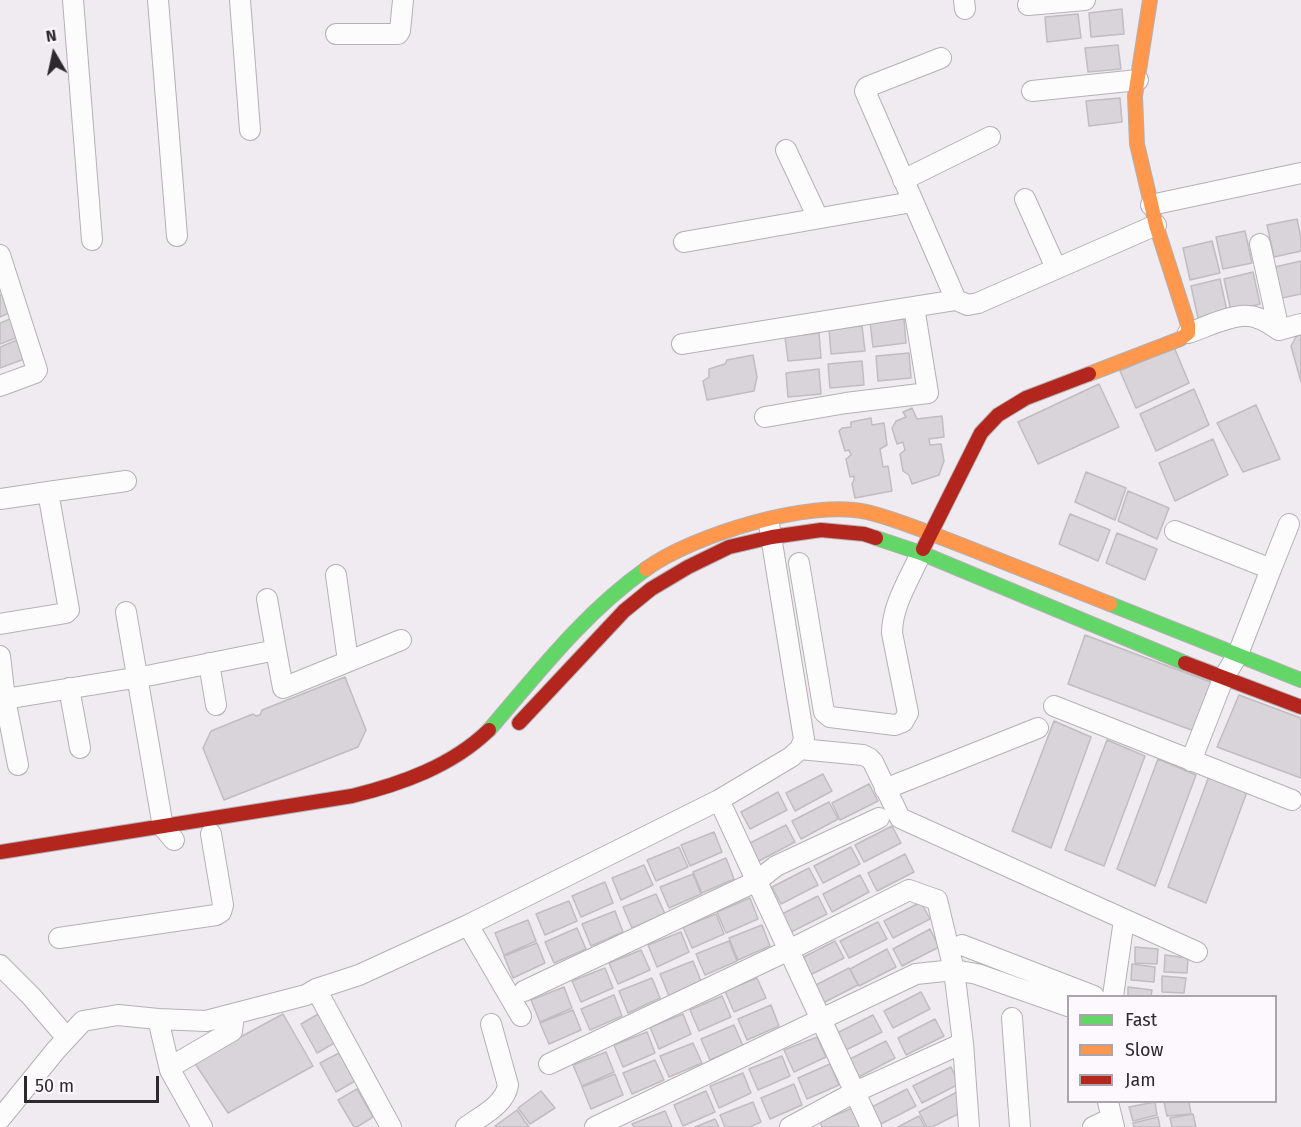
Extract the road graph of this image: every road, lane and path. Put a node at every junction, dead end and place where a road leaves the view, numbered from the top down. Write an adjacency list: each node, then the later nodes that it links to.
1 (73, 0): 23 (street)
2 (158, 0): 22 (street)
3 (240, 0): 12 (street)
4 (403, 0): 8 (street)
5 (1085, 0): 7 (street)
6 (1150, 0): 10 (street)
7 (1028, 5)
8 (336, 34)
9 (941, 58): 16 (street)
10 (1138, 80): 11 (street); 19 (street)
11 (1032, 91)
12 (250, 130)
13 (990, 137): 16 (street)
14 (786, 150): 20 (street)
15 (1301, 173): 19 (street)
16 (903, 180): 18 (street)
17 (1024, 199): 27 (street)
18 (912, 202): 20 (street); 28 (street)
19 (1152, 205): 21 (street)
20 (818, 218): 24 (street)
21 (1156, 225): 27 (street); 32 (street)
22 (177, 236)
23 (92, 240)
24 (684, 242)
25 (1260, 244): 31 (street)
26 (0, 255): 34 (street)
27 (1056, 268): 28 (street)
28 (956, 300): 29 (street)
29 (914, 307): 33 (street); 35 (street)
30 (1301, 324): 31 (street)
31 (1279, 330): 32 (street)
32 (1188, 333): 42 (street)
33 (682, 344)
34 (0, 386)
35 (765, 417)
36 (126, 481): 37 (street)
37 (48, 492): 38 (street); 49 (street)
38 (0, 499)
39 (1289, 525): 45 (street)
40 (770, 527): 42 (street); 43 (street); 65 (street); 67 (street); 75 (street)
41 (1175, 531): 45 (street)
42 (932, 534): 43 (street); 52 (street)
43 (921, 553): 44 (street); 57 (street)
44 (799, 563)
45 (1271, 569): 52 (street)
46 (336, 575): 54 (street)
47 (267, 599): 51 (street)
48 (126, 612): 56 (street)
49 (0, 624)
50 (401, 640): 54 (street)
51 (276, 650): 54 (street); 55 (street)
52 (1238, 654): 57 (street); 58 (street)
53 (0, 656): 60 (street)
54 (348, 661)
55 (209, 663): 56 (street); 61 (street)
56 (137, 677): 59 (street); 75 (street)
57 (1223, 679): 63 (street); 68 (street)
58 (1301, 680)
59 (69, 688): 60 (street); 66 (street)
60 (3, 700): 69 (street)
61 (216, 705)
62 (1054, 706): 68 (street)
63 (1301, 707)
64 (1038, 728): 70 (street)
65 (506, 736)
66 (80, 748)
67 (800, 750): 70 (street); 71 (street)
68 (1191, 760): 72 (street)
69 (18, 765)
70 (885, 789): 78 (street)
71 (719, 800): 77 (street); 79 (street)
72 (1292, 800)
73 (879, 818): 77 (street)
74 (212, 834): 80 (street)
75 (170, 837): 76 (street)
76 (0, 852)
77 (757, 881): 82 (street); 87 (street)
78 (1124, 920): 83 (street); 89 (street)
79 (468, 925): 86 (street); 92 (street)
80 (59, 938)
81 (962, 945): 88 (street)
82 (789, 950): 85 (street); 95 (street); 99 (street)
83 (1197, 952)
84 (0, 965): 97 (street)
85 (954, 970): 90 (street); 95 (street); 98 (street)
86 (316, 989): 91 (street); 105 (street)
87 (524, 991)
88 (1091, 995)
89 (1113, 995)
90 (1067, 1006)
91 (234, 1014): 94 (street); 100 (street)
92 (521, 1016)
93 (1012, 1018): 111 (street)
94 (158, 1020): 97 (street); 100 (street)
95 (822, 1021): 101 (street); 107 (street)
96 (491, 1024): 106 (street)
97 (68, 1038): 103 (street)
98 (963, 1043): 101 (street); 110 (street)
99 (549, 1064)
100 (170, 1070): 104 (street)
101 (855, 1092): 108 (street); 109 (street)
102 (1112, 1115): 112 (street)
103 (0, 1119)
104 (202, 1127)
105 (391, 1127)
106 (466, 1127)
107 (596, 1127)
108 (790, 1127)
109 (871, 1127)
110 (969, 1127)
111 (1020, 1127)
112 (1093, 1127)

